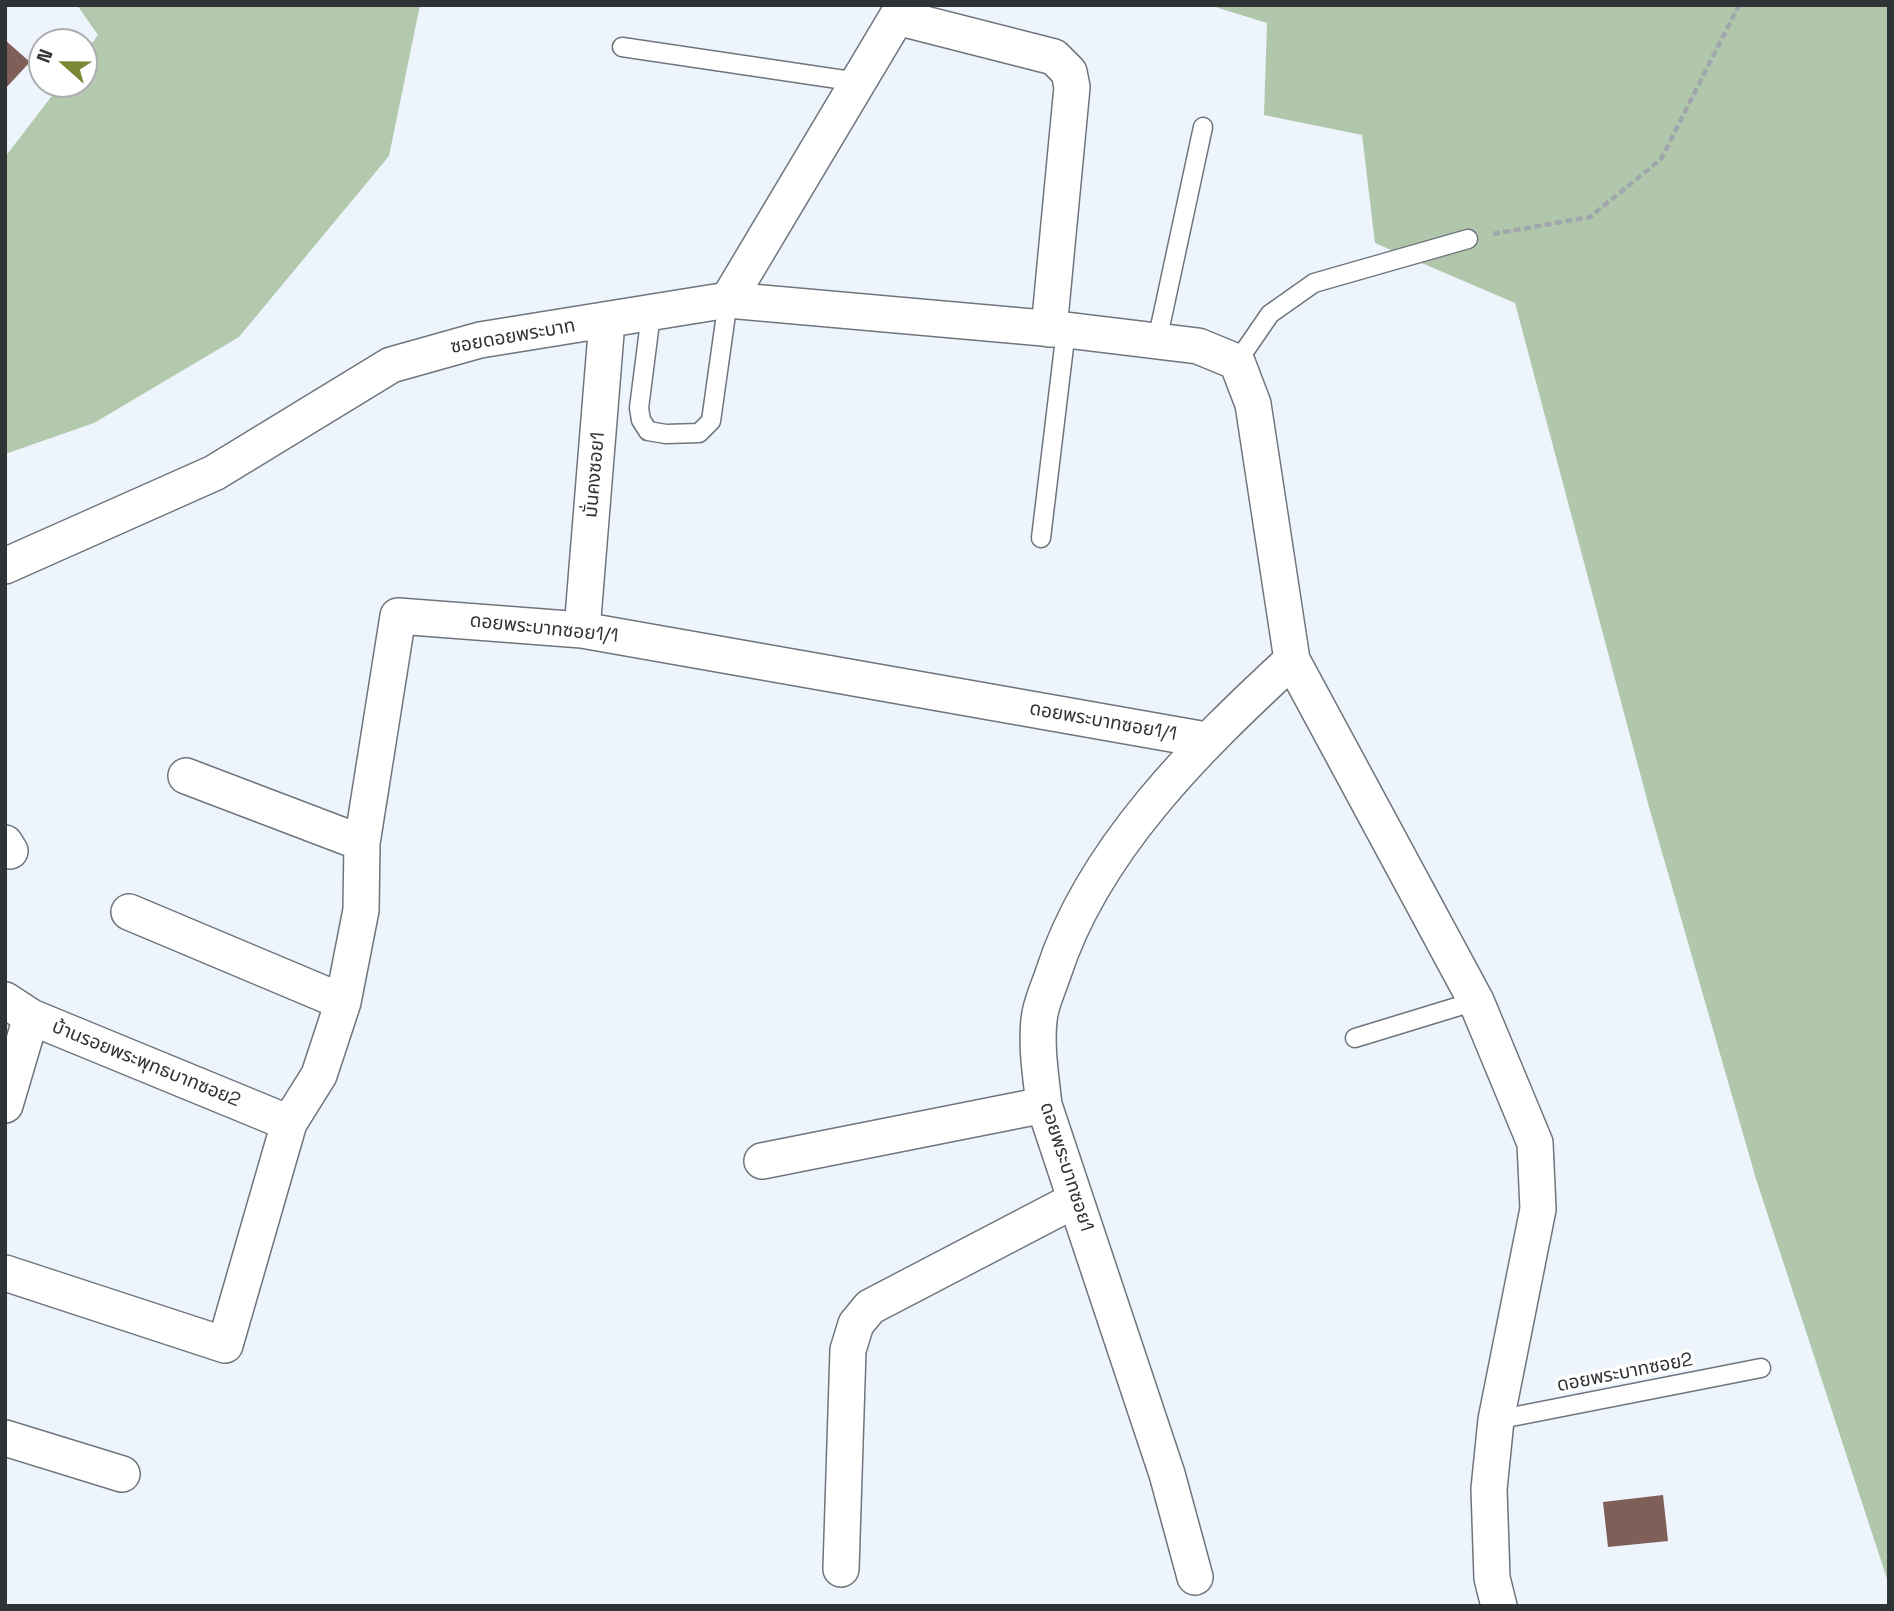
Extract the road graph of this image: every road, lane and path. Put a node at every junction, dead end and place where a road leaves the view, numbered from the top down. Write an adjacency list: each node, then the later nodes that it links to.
1 (1740, 5): 6 (path)
2 (901, 11): 4 (street); 10 (street)
3 (622, 47): 4 (lane)
4 (858, 82): 7 (street)
5 (1203, 127): 11 (lane)
6 (1468, 239): 12 (lane)
7 (727, 300): 8 (street, ซอยดอยพระบาท); 8 (lane); 10 (street, ซอยดอยพระบาท)
8 (651, 314): 9 (street, ซอยดอยพระบาท)
9 (607, 321): 14 (street, ซอยดอยพระบาท); 15 (street, มั่นคงซอย1)
10 (1057, 329): 11 (street, ซอยดอยพระบาท); 13 (lane)
11 (1157, 341): 12 (street, ซอยดอยพระบาท)
12 (1237, 362): 16 (street)
13 (1041, 538)
14 (5, 566)
15 (582, 630): 17 (street, ดอยพระบาทซอย1/1); 19 (street, ดอยพระบาทซอย1/1)
16 (1292, 660): 17 (street, ดอยพระบาทซอย1); 21 (street)
17 (1206, 740): 26 (street, ดอยพระบาทซอย1)
18 (186, 776): 19 (street)
19 (362, 843): 22 (street, ดอยพระบาทซอย1/1)
20 (129, 912): 22 (street)
21 (1476, 1000): 24 (lane); 32 (street)
22 (343, 1002): 27 (street, ดอยพระบาทซอย1/1)
23 (18, 1009): 25 (street); 27 (street, บ้านรอยพระพุทธบาทซอย2)
24 (1355, 1038)
25 (5, 1105)
26 (1044, 1105): 28 (street); 29 (street, ดอยพระบาทซอย1)
27 (289, 1123): 30 (street, ดอยพระบาทซอย1/1)
28 (762, 1161)
29 (1075, 1200): 35 (street); 36 (street, ดอยพระบาทซอย1)
30 (5, 1273)
31 (1761, 1368): 32 (lane, ดอยพระบาทซอย2)
32 (1496, 1420): 37 (street)
33 (5, 1438): 34 (street)
34 (122, 1474)
35 (841, 1569)
36 (1195, 1577)
37 (1499, 1606)

